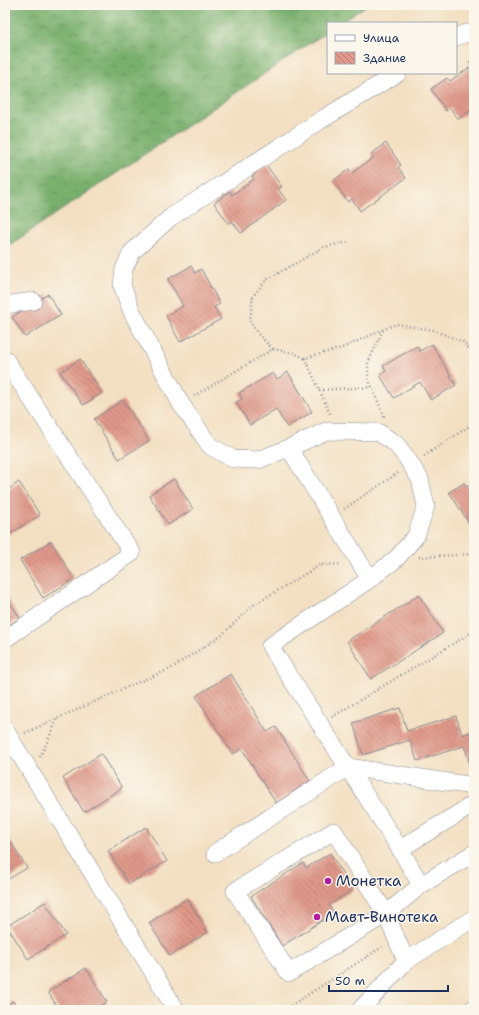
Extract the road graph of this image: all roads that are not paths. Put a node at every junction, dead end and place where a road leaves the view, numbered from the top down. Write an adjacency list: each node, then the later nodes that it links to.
1 (474, 34): 2 (street)
2 (457, 37)
3 (396, 74): 7 (street)
4 (33, 301): 5 (street)
5 (5, 305)
6 (5, 359): 9 (street)
7 (289, 448): 8 (street); 8 (street)
8 (370, 579): 11 (street)
9 (5, 640)
10 (8, 735): 22 (street)
11 (348, 767): 12 (street); 14 (street); 15 (street)
12 (474, 786)
13 (474, 804): 14 (street)
14 (400, 849): 17 (street)
15 (215, 853)
16 (474, 853): 17 (street)
17 (421, 885): 18 (street)
18 (386, 914): 18 (street); 20 (street)
19 (474, 918): 20 (street)
20 (406, 961): 23 (street)
21 (474, 1008): 24 (street)
22 (176, 1010)
23 (360, 1010)
24 (471, 1010)

